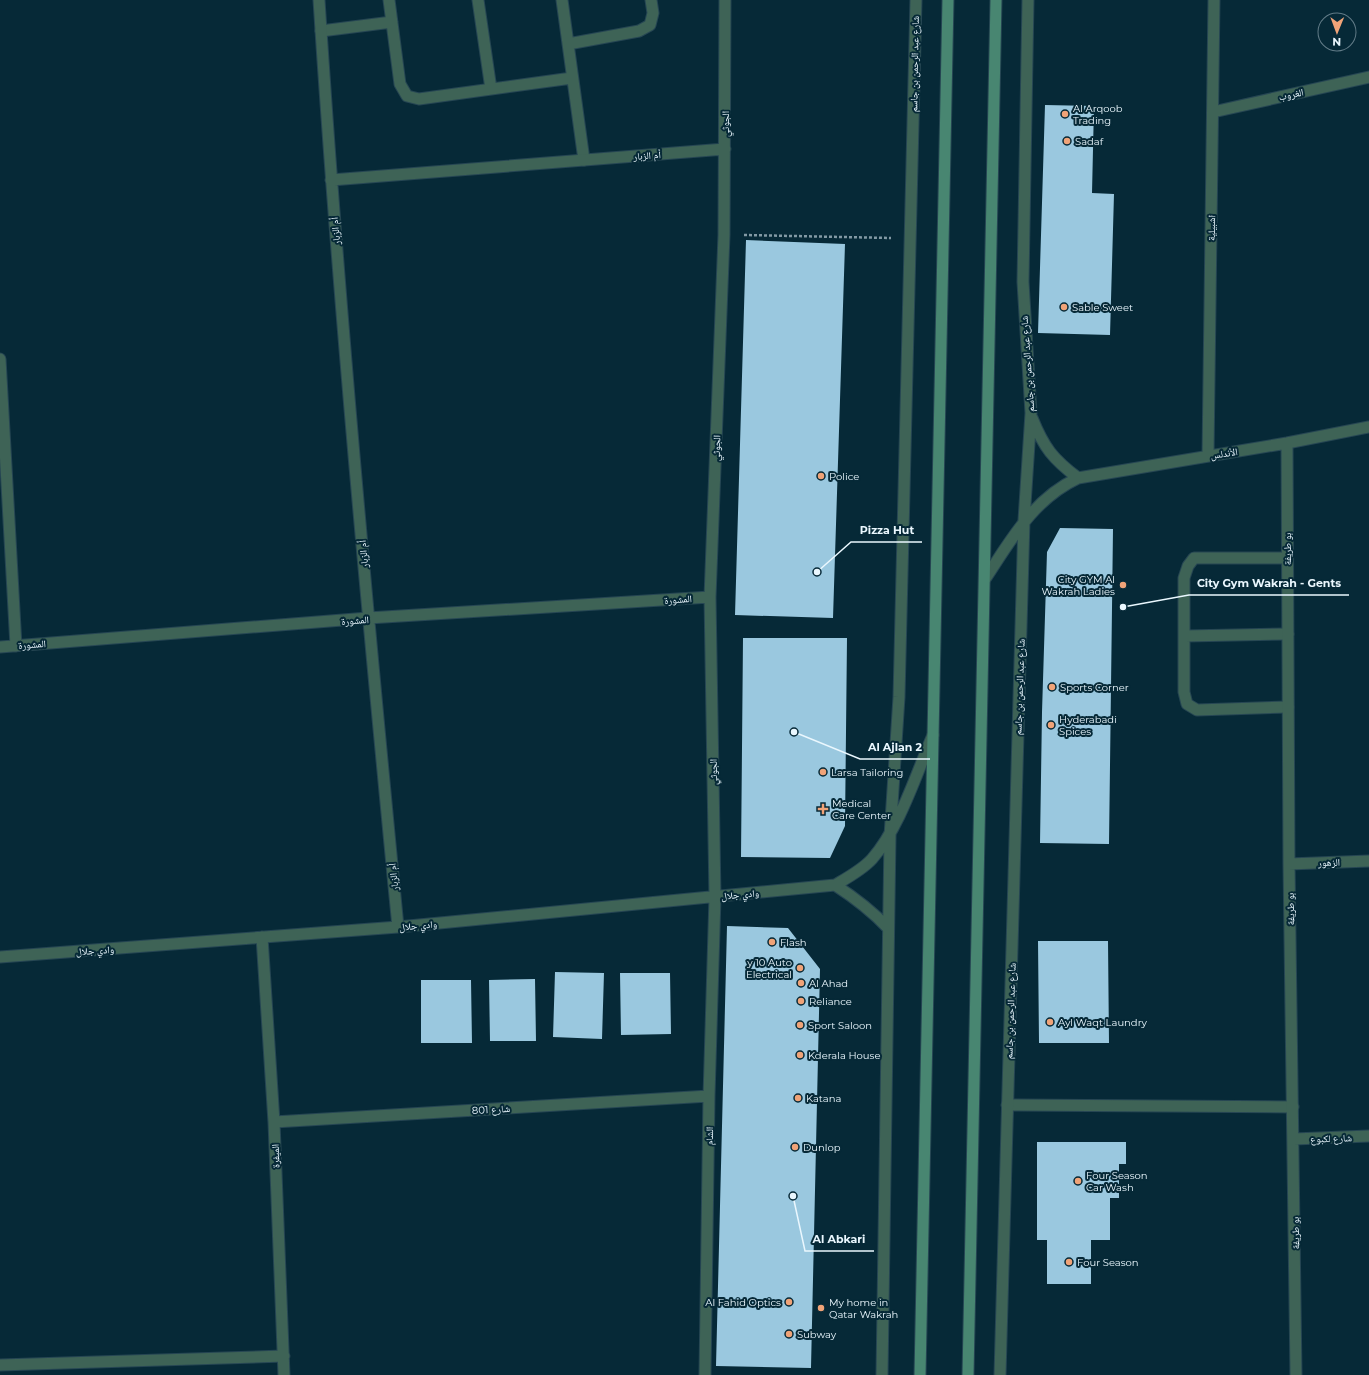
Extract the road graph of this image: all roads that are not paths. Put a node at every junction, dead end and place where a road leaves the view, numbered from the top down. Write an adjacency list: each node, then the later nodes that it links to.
1 (319, 0): 13 (street, أم الزبار)
2 (389, 0): 12 (street)
3 (478, 0): 17 (street)
4 (562, 0): 14 (street)
5 (651, 0): 14 (street)
6 (726, 0): 19 (street, الجوثي)
7 (916, 0): 39 (street, شارع عبد الرحمن بن جاسم)
8 (948, 0): 38 (main road)
9 (996, 0): 30 (main road)
10 (1028, 0): 23 (street, شارع عبد الرحمن بن جاسم)
11 (1214, 0): 18 (street, اشبيلية)
12 (392, 22): 13 (street); 17 (street)
13 (321, 31): 21 (street, أم الزبار)
14 (568, 44): 16 (street)
15 (1369, 77): 18 (street, الغروب)
16 (572, 78): 17 (street); 20 (street)
17 (491, 89)
18 (1213, 112): 26 (street, اشبيلية)
19 (724, 149): 20 (street, أم الزبار); 31 (street, الجوثي)
20 (584, 160): 21 (street, أم الزبار)
21 (331, 180): 32 (street, أم الزبار)
22 (0, 359): 35 (street)
23 (1031, 413): 27 (street); 28 (street, شارع عبد الرحمن بن جاسم)
24 (1369, 426): 25 (street, الأندلس)
25 (1287, 443): 26 (street, الأندلس); 29 (street, بو طريفة)
26 (1208, 456): 27 (street, الأندلس)
27 (1078, 478): 28 (street, الأندلس)
28 (1024, 520): 30 (street, الأندلس); 49 (street, شارع عبد الرحمن بن جاسم)
29 (1287, 558): 33 (street, بو طريفة); 34 (street)
30 (985, 579): 60 (main road)
31 (710, 597): 32 (street, المشورة); 43 (street, الجوثي)
32 (368, 618): 35 (street, المشورة); 44 (street, أم الزبار)
33 (1288, 634): 34 (street); 37 (street, بو طريفة)
34 (1185, 636): 37 (street)
35 (16, 646): 36 (street, المشورة)
36 (0, 647)
37 (1288, 707): 41 (street, بو طريفة)
38 (933, 735): 39 (street, وادي جلال); 59 (main road)
39 (890, 836): 42 (street, وادي جلال); 45 (street, شارع عبد الرحمن بن جاسم)
40 (1369, 861): 41 (street, الزهور)
41 (1289, 864): 50 (street, بو طريفة)
42 (835, 885): 43 (street, وادي جلال); 45 (street)
43 (715, 897): 44 (street, وادي جلال); 48 (street, الشام)
44 (398, 927): 46 (street, وادي جلال)
45 (888, 928): 58 (street, شارع عبد الرحمن بن جاسم)
46 (262, 937): 47 (street, وادي جلال); 51 (street, الميفرة)
47 (0, 957)
48 (709, 1096): 51 (street, شارع 801); 57 (street, الشام)
49 (1007, 1105): 50 (street); 61 (street, شارع عبد الرحمن بن جاسم)
50 (1293, 1107): 53 (street, بو طريفة)
51 (274, 1122): 54 (street, الميفرة)
52 (1369, 1136): 53 (street, شارع لكبوع)
53 (1294, 1139): 62 (street, بو طريفة)
54 (284, 1356): 55 (street); 56 (street, الميفرة)
55 (0, 1365)
56 (284, 1375)
57 (705, 1375)
58 (882, 1375)
59 (920, 1375)
60 (968, 1375)
61 (1000, 1375)
62 (1296, 1375)

